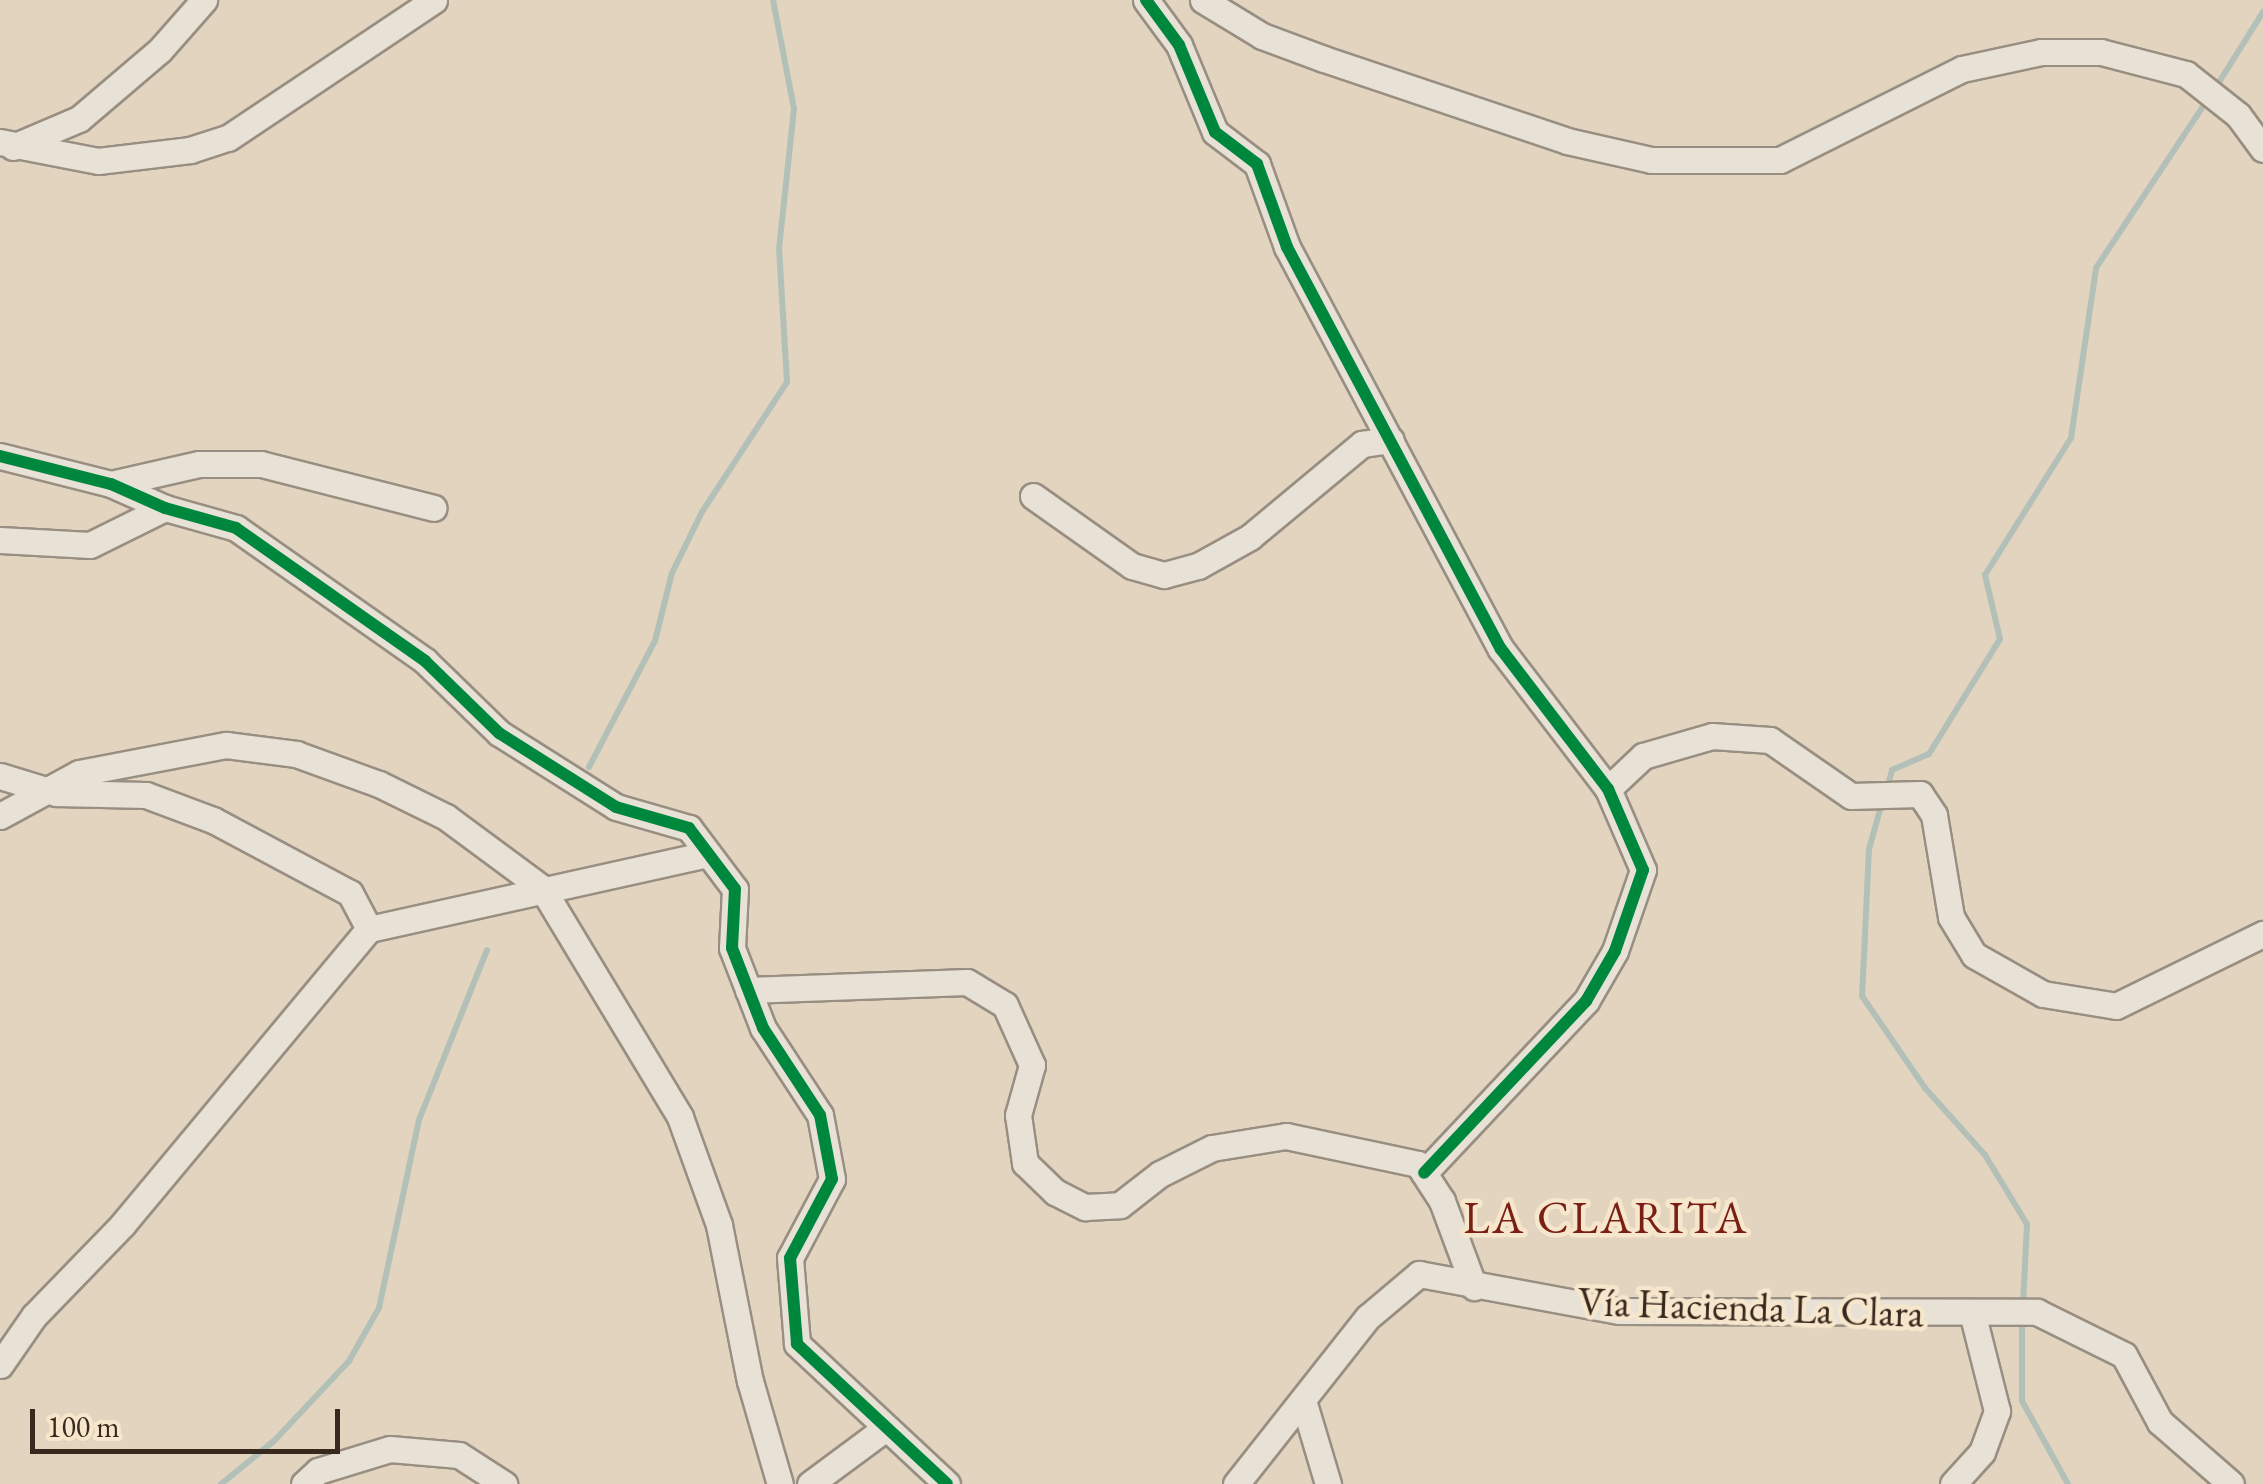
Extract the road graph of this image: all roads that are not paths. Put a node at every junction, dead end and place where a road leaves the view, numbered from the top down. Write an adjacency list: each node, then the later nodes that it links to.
1 (204, 0): 5 (street)
2 (434, 0): 5 (street)
3 (1146, 0): 7 (street)
4 (1203, 0): 6 (street)
5 (7, 144)
6 (2263, 149)
7 (1391, 440): 10 (street); 16 (street)
8 (0, 456): 9 (street)
9 (111, 484): 11 (street); 12 (street)
10 (1033, 496)
11 (165, 508): 13 (street); 18 (street)
12 (433, 508)
13 (0, 540)
14 (0, 776): 15 (street)
15 (45, 790): 17 (street); 19 (street); 20 (street)
16 (1608, 790): 21 (street); 23 (street)
17 (0, 816)
18 (708, 854): 19 (street); 22 (street)
19 (543, 888): 20 (street); 31 (street)
20 (369, 928): 26 (street)
21 (2263, 934)
22 (748, 990): 23 (street); 28 (street)
23 (1424, 1173): 24 (street)
24 (1474, 1286): 25 (street, Vía Hacienda La Clara); 27 (street, Vía Hacienda La Clara)
25 (1972, 1312): 36 (street); 37 (street, Vía Hacienda La Clara)
26 (0, 1365)
27 (1303, 1400): 34 (street, Vía Hacienda La Clara); 35 (street)
28 (883, 1430): 32 (street); 33 (street)
29 (304, 1484): 30 (street)
30 (504, 1484)
31 (780, 1484)
32 (810, 1484)
33 (947, 1484)
34 (1236, 1484)
35 (1328, 1484)
36 (1953, 1484)
37 (2231, 1484)

